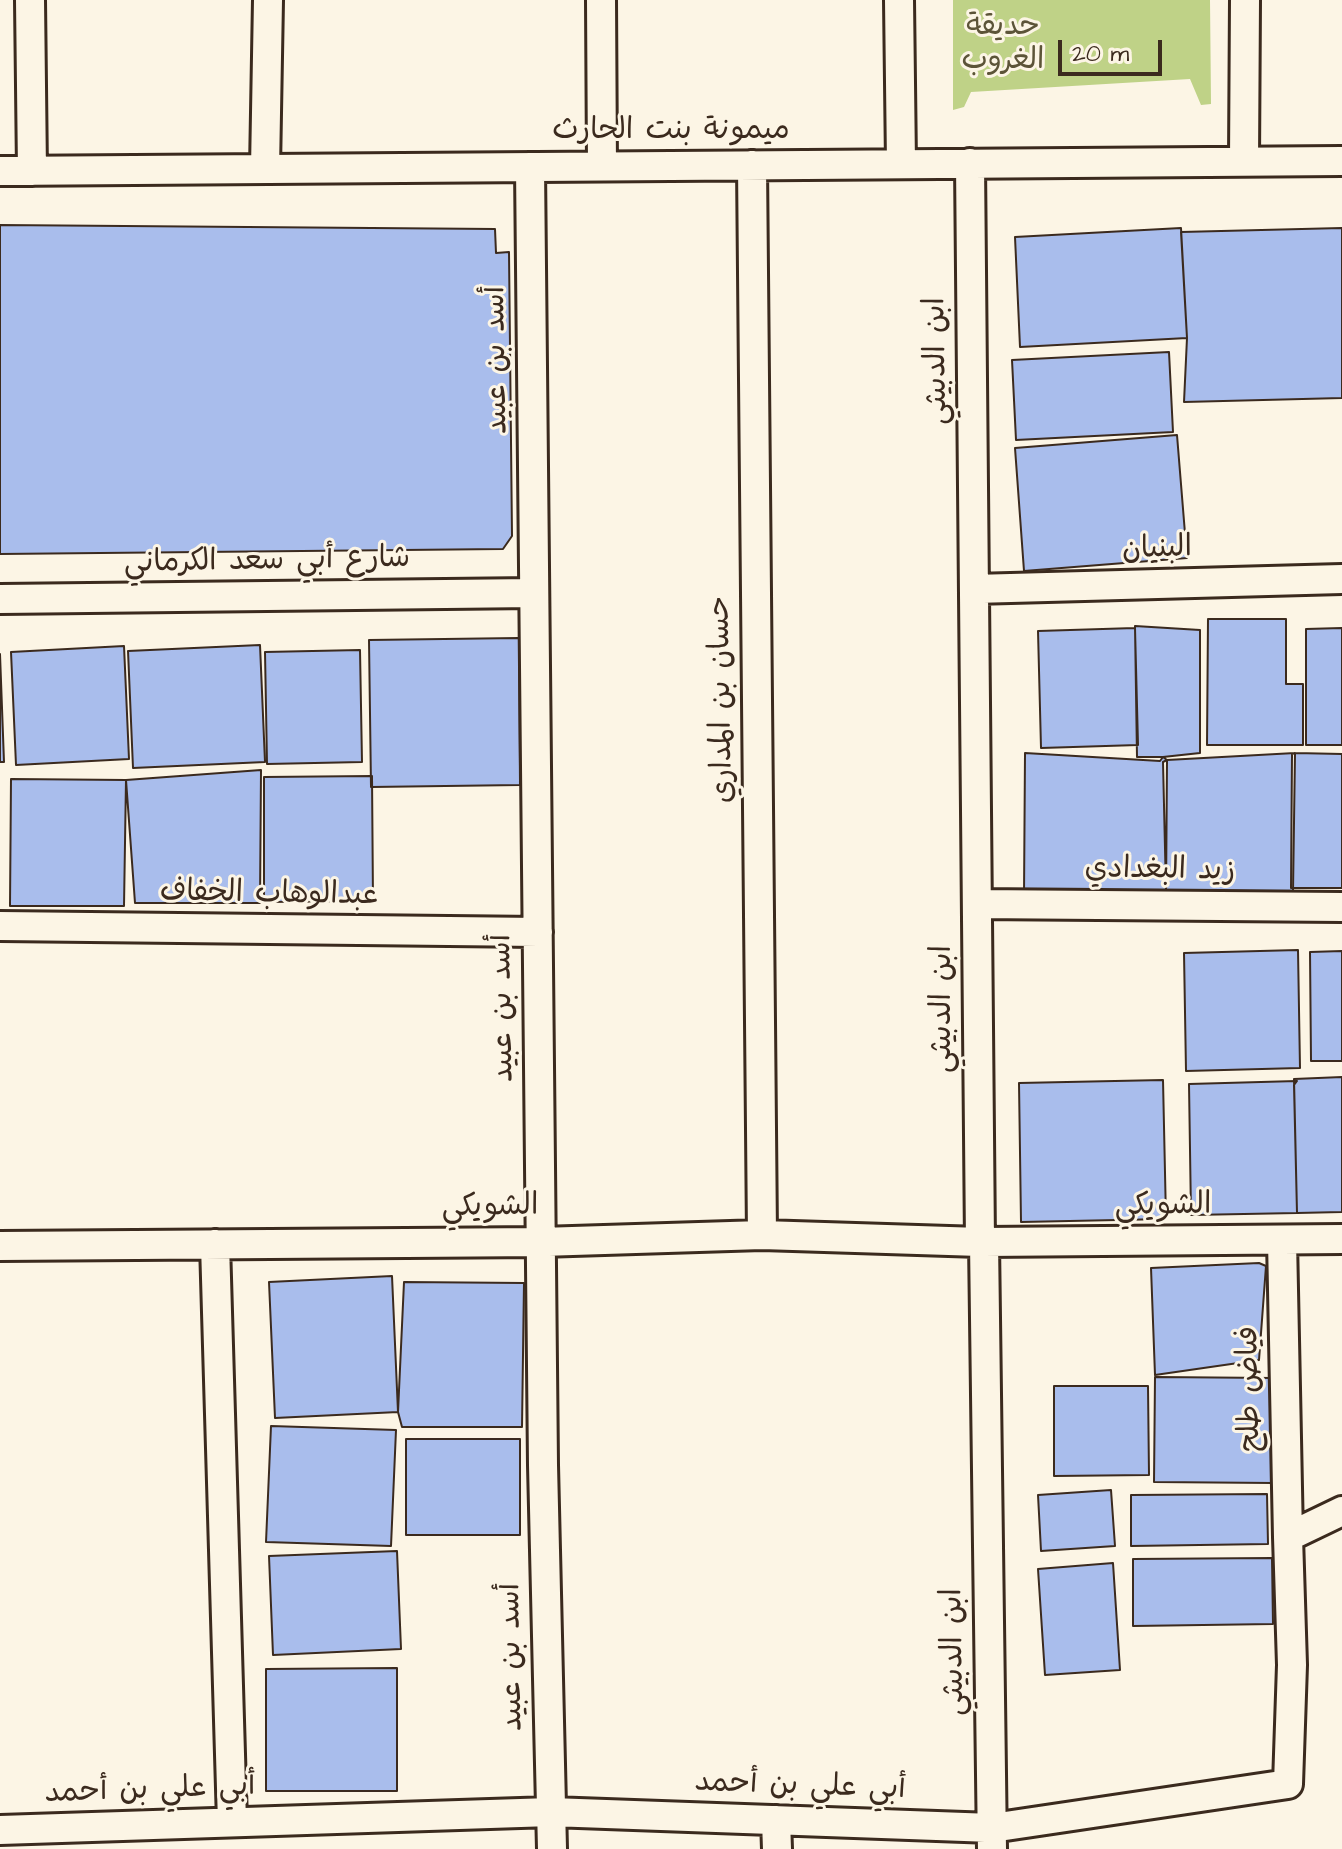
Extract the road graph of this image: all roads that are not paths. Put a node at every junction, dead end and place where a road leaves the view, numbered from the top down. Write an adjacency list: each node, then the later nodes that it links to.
1 (30, 0): 15 (street)
2 (268, 0): 13 (street)
3 (601, 0): 11 (street)
4 (899, 0): 9 (street)
5 (1245, 0): 6 (street)
6 (1244, 161): 7 (street, ميمونة بنت الحارث); 8 (street, ميمونة بنت الحارث)
7 (1342, 161)
8 (970, 163): 9 (street, ميمونة بنت الحارث); 17 (street, ابن الدبيثي)
9 (901, 164): 10 (street, ميمونة بنت الحارث)
10 (752, 165): 11 (street, ميمونة بنت الحارث); 24 (street, حسان بن المداري)
11 (602, 166): 12 (street, ميمونة بنت الحارث)
12 (530, 167): 13 (street, ميمونة بنت الحارث); 18 (street, أسد بن عبيد)
13 (265, 169): 15 (street, ميمونة بنت الحارث)
14 (0, 171): 15 (street, ميمونة بنت الحارث)
15 (32, 171)
16 (1342, 579): 17 (street, البنيان)
17 (974, 589): 20 (street, ابن الدبيثي)
18 (534, 593): 19 (street, شارع أبي سعد الكرماني); 23 (street, أسد بن عبيد)
19 (0, 599)
20 (977, 904): 21 (street, زيد البغدادي); 28 (street, ابن الدبيثي)
21 (1342, 907)
22 (0, 926): 23 (street, عبدالوهاب الخفاف)
23 (538, 932): 27 (street, أسد بن عبيد)
24 (762, 1235): 27 (street, الشويكي); 28 (street, الشويكي)
25 (1342, 1239): 26 (street, الشويكي)
26 (1282, 1240): 28 (street, الشويكي); 32 (street, فياض طلح)
27 (541, 1242): 29 (street, الشويكي); 33 (street, أسد بن عبيد)
28 (982, 1242): 37 (street, ابن الدبيثي)
29 (215, 1244): 30 (street, الشويكي); 35 (street)
30 (0, 1246)
31 (1342, 1511): 32 (street)
32 (1288, 1537): 37 (street, أبي علي بن أحمد)
33 (551, 1812): 34 (street, أبي علي بن أحمد); 35 (street, أبي علي بن أحمد); 38 (street, أسد بن عبيد)
34 (776, 1820): 37 (street, أبي علي بن أحمد); 39 (street)
35 (232, 1822): 36 (street, أبي علي بن أحمد)
36 (0, 1830)
37 (992, 1839)
38 (552, 1849)
39 (777, 1849)

